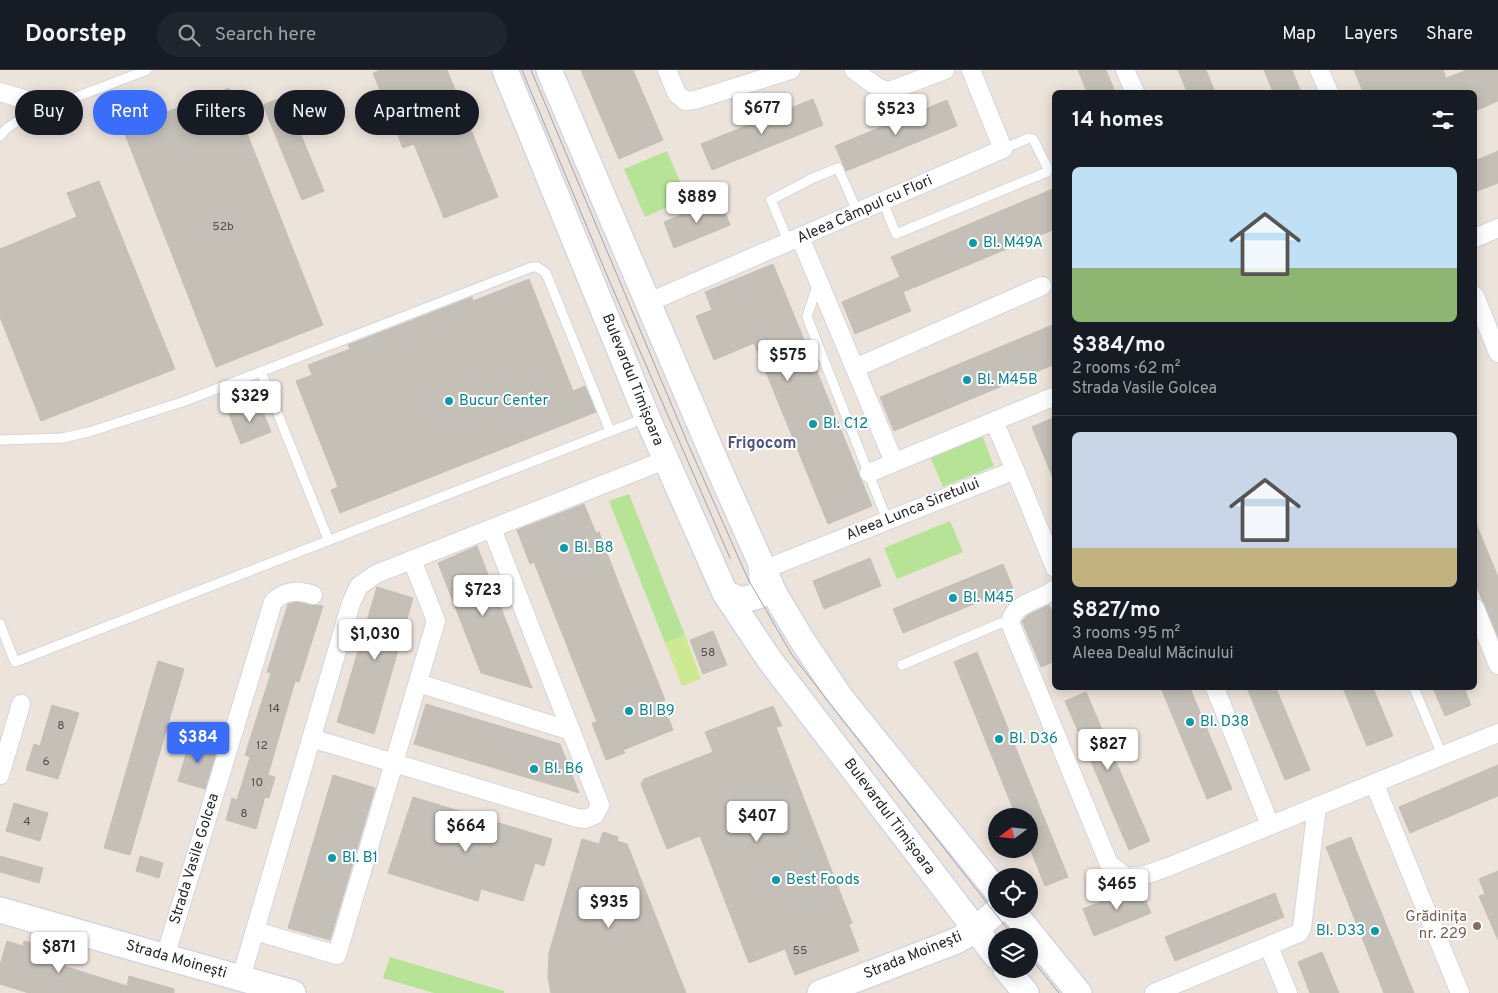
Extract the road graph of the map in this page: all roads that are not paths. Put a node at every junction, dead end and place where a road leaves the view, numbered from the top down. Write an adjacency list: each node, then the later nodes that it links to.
1 (147, 70): 14 (lane)
2 (505, 70): 32 (main road, Bulevardul Timișoara)
3 (549, 70): 27 (main road)
4 (667, 70): 5 (street)
5 (791, 70)
6 (854, 70): 7 (street)
7 (945, 70)
8 (971, 70): 18 (street)
9 (1125, 70): 11 (street)
10 (1319, 70): 12 (street)
11 (1134, 90)
12 (1328, 90)
13 (0, 92): 15 (street)
14 (83, 95)
15 (15, 96)
16 (15, 122): 17 (lane)
17 (0, 136)
18 (1003, 150): 19 (street, Aleea Câmpul cu Flori); 19 (lane)
19 (883, 202): 20 (street, Aleea Câmpul cu Flori)
20 (858, 213): 23 (street, Aleea Câmpul cu Flori); 23 (lane)
21 (1498, 228): 22 (street)
22 (1477, 237)
23 (795, 240): 24 (street); 27 (street, Aleea Câmpul cu Flori)
24 (819, 280): 29 (street); 39 (lane)
25 (1042, 286): 29 (street)
26 (1477, 301): 28 (street)
27 (647, 303): 45 (main road)
28 (1498, 353)
29 (855, 368): 37 (street)
30 (261, 372): 34 (lane); 35 (lane); 42 (lane)
31 (1052, 397): 33 (street)
32 (647, 417): 34 (lane); 36 (main road, Bulevardul Timișoara)
33 (994, 421): 37 (street); 38 (street)
34 (610, 431): 42 (lane)
35 (0, 440)
36 (666, 460): 41 (street); 47 (main road, Bulevardul Timișoara)
37 (894, 462): 39 (street)
38 (1015, 470): 40 (street, Aleea Lunca Siretului); 44 (street)
39 (869, 473): 40 (lane)
40 (887, 520): 45 (street, Aleea Lunca Siretului)
41 (492, 528): 43 (street); 60 (street)
42 (328, 539): 51 (lane)
43 (412, 560): 56 (street); 62 (street)
44 (1052, 561)
45 (763, 570): 47 (main road); 52 (main road)
46 (1052, 591): 50 (street)
47 (725, 593): 55 (main road, Bulevardul Timișoara)
48 (313, 594): 77 (street, Strada Vasile Golcea)
49 (1477, 613): 54 (street)
50 (1010, 623): 53 (lane); 68 (street)
51 (0, 624)
52 (813, 656): 55 (main road); 69 (main road)
53 (902, 665)
54 (1498, 665)
55 (783, 678): 73 (main road, Bulevardul Timișoara)
56 (418, 683): 60 (street); 64 (street)
57 (1216, 690): 68 (street)
58 (1415, 690): 63 (lane)
59 (22, 704): 65 (street)
60 (571, 731): 64 (street)
61 (1498, 733): 63 (street)
62 (311, 738): 64 (street); 74 (street)
63 (1442, 755): 66 (street)
64 (394, 763): 74 (street)
65 (0, 775)
66 (1374, 783): 67 (street); 86 (street)
67 (1317, 806): 68 (street); 76 (street)
68 (1270, 825)
69 (988, 880)
70 (0, 910): 77 (main road, Strada Moinești)
71 (989, 918): 73 (main road, Strada Moinești)
72 (1018, 918): 83 (main road)
73 (975, 930): 75 (main road, Bulevardul Timișoara); 81 (main road, Strada Moinești)
74 (255, 931): 78 (street)
75 (988, 946)
76 (1270, 947): 84 (street); 85 (street)
77 (165, 957): 78 (main road, Strada Moinești)
78 (241, 978): 80 (main road, Strada Moinești)
79 (1014, 978): 82 (main road)
80 (293, 993)
81 (820, 993)
82 (1026, 993)
83 (1079, 993)
84 (1154, 993)
85 (1288, 993)
86 (1460, 993)

